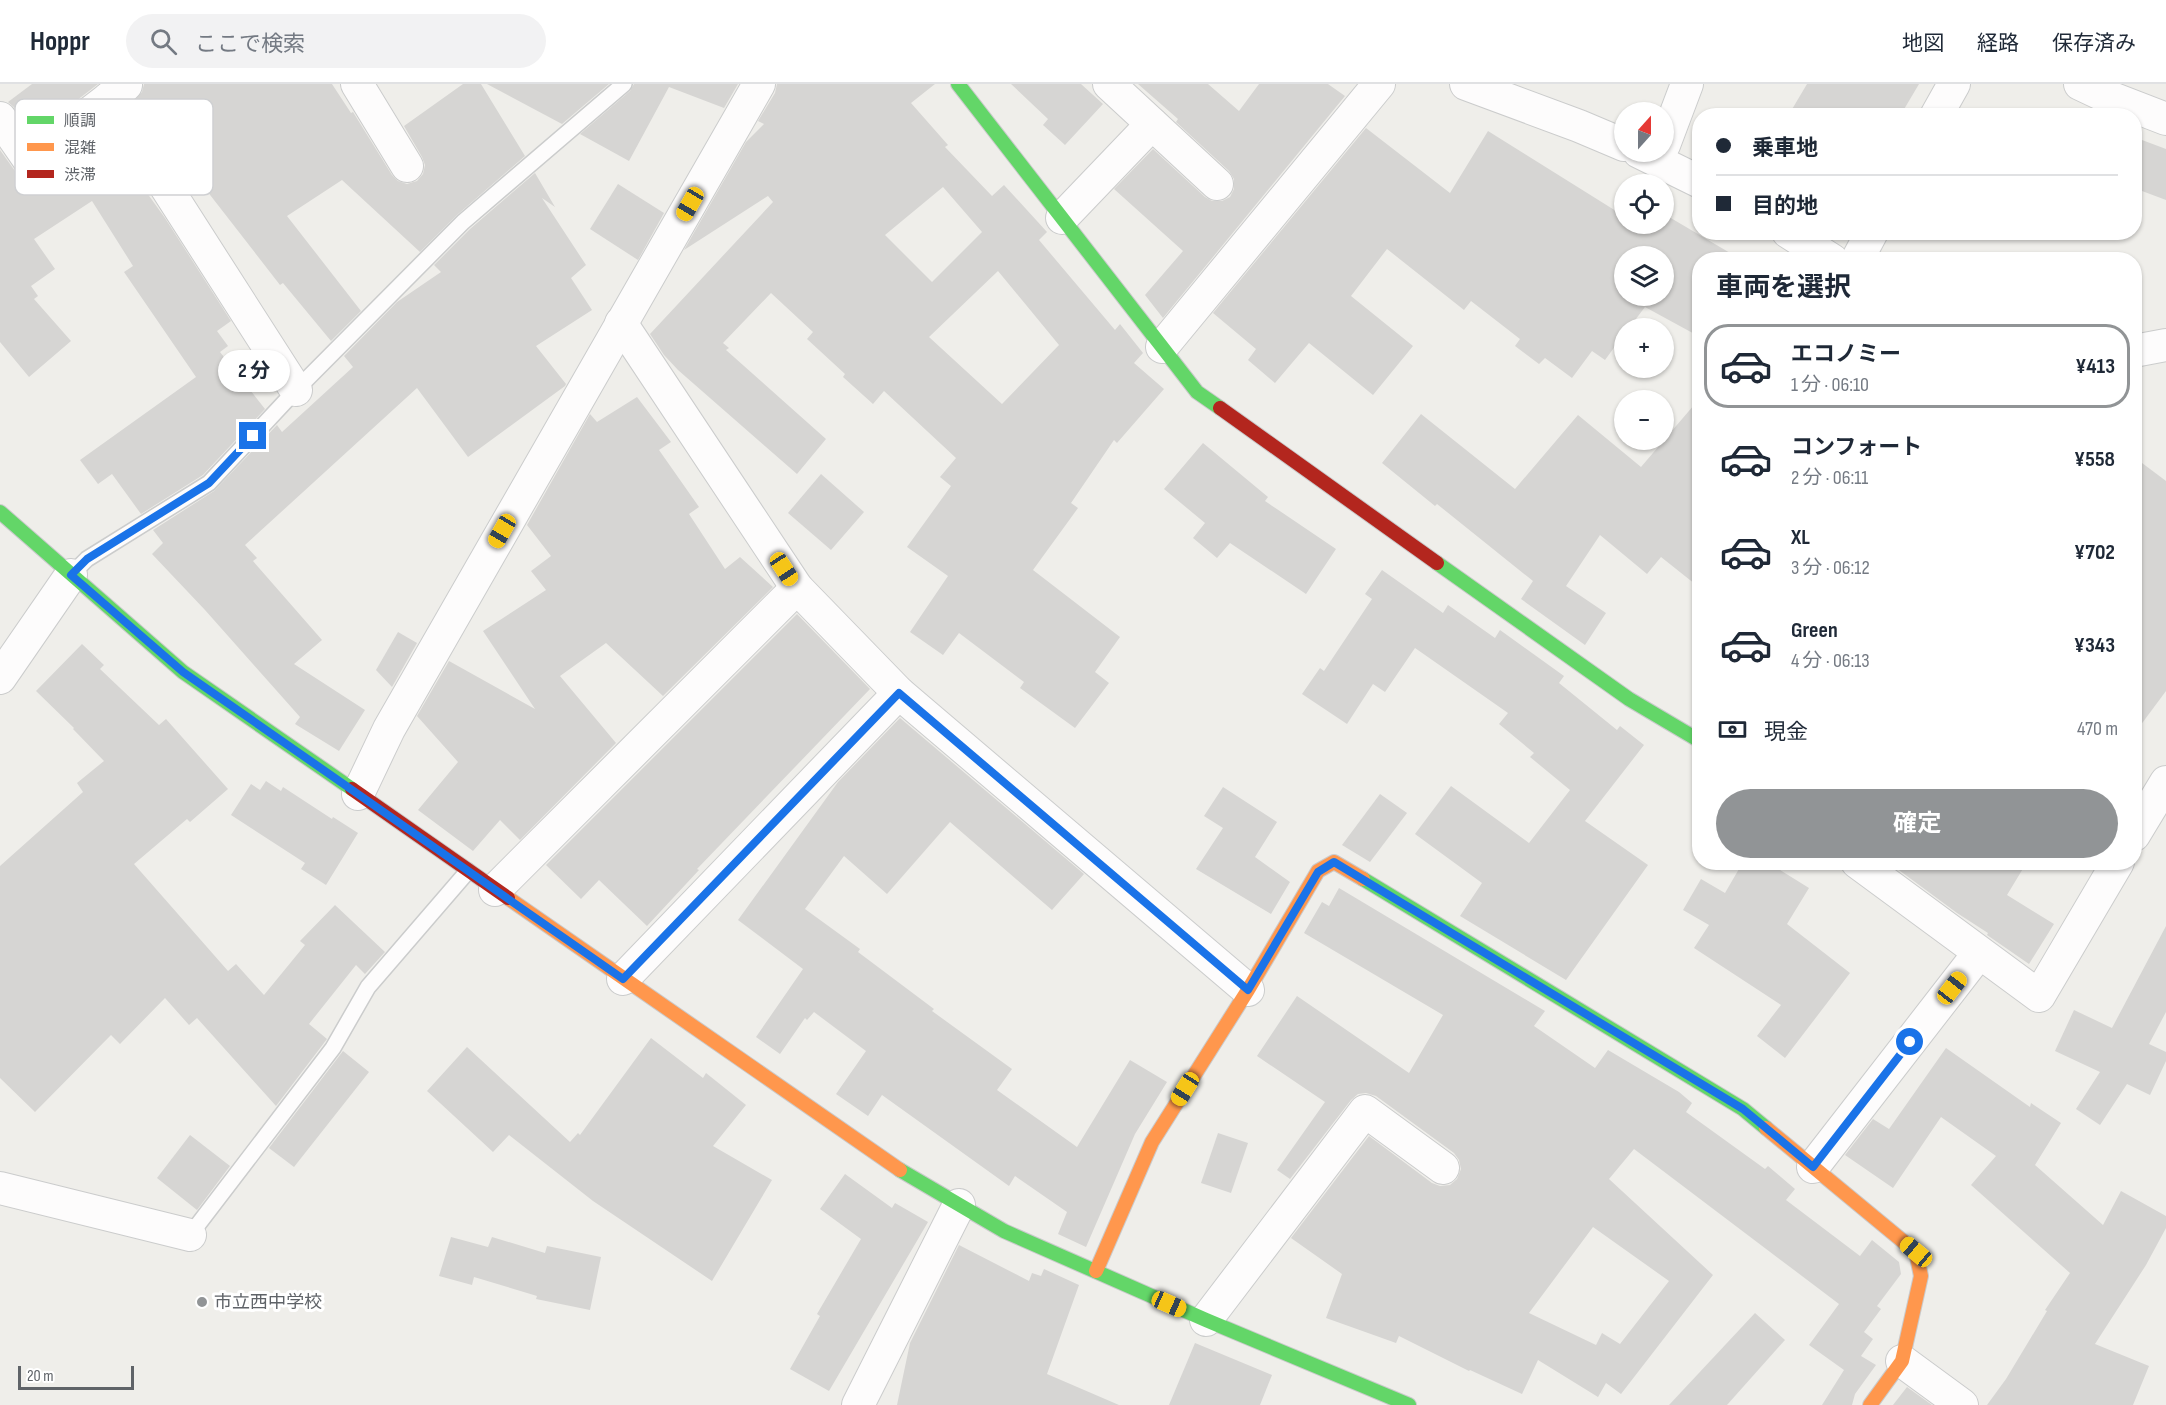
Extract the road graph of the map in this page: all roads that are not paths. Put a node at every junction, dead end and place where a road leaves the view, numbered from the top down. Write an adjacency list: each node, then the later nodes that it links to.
1 (357, 84): 21 (street)
2 (624, 84): 32 (lane)
3 (759, 84): 28 (street)
4 (958, 84): 25 (street)
5 (1109, 84): 17 (street)
6 (1378, 84): 30 (street)
7 (1466, 84): 19 (street)
8 (1687, 84): 14 (street)
9 (1954, 84): 11 (street)
10 (2080, 84): 12 (street)
11 (1940, 108)
12 (2138, 108)
13 (2142, 110): 16 (street)
14 (1674, 112)
15 (0, 118): 18 (street)
16 (2166, 119)
17 (1152, 124): 23 (street); 25 (street)
18 (15, 139)
19 (1614, 141)
20 (1670, 162): 22 (street)
21 (407, 166)
22 (1692, 177)
23 (1217, 184)
24 (180, 195): 32 (street)
25 (1062, 218): 30 (street)
26 (1801, 240): 27 (street)
27 (1819, 252)
28 (621, 323): 35 (street); 40 (street)
29 (2166, 345): 31 (street)
30 (1162, 347): 38 (street)
31 (2142, 350)
32 (296, 390): 34 (lane)
33 (0, 512): 34 (street)
34 (71, 575): 36 (street); 40 (street)
35 (796, 588): 37 (street); 45 (street)
36 (0, 678)
37 (899, 693): 47 (street); 48 (street)
38 (1692, 736)
39 (2166, 782): 41 (street)
40 (358, 794): 44 (street)
41 (2142, 821)
42 (1868, 870): 46 (street)
43 (2113, 870): 46 (street)
44 (468, 871): 45 (street); 53 (lane)
45 (495, 890): 47 (street)
46 (1979, 953): 49 (street)
47 (623, 979): 52 (street)
48 (1248, 990): 49 (street); 54 (street)
49 (1813, 1167): 56 (street)
50 (1443, 1168): 55 (street)
51 (0, 1188): 53 (street)
52 (959, 1205): 54 (street); 57 (street)
53 (190, 1235)
54 (1096, 1271): 55 (street)
55 (1206, 1320): 58 (street)
56 (1902, 1361): 59 (street); 60 (street)
57 (858, 1405)
58 (1409, 1405)
59 (1870, 1405)
60 (1962, 1405)

